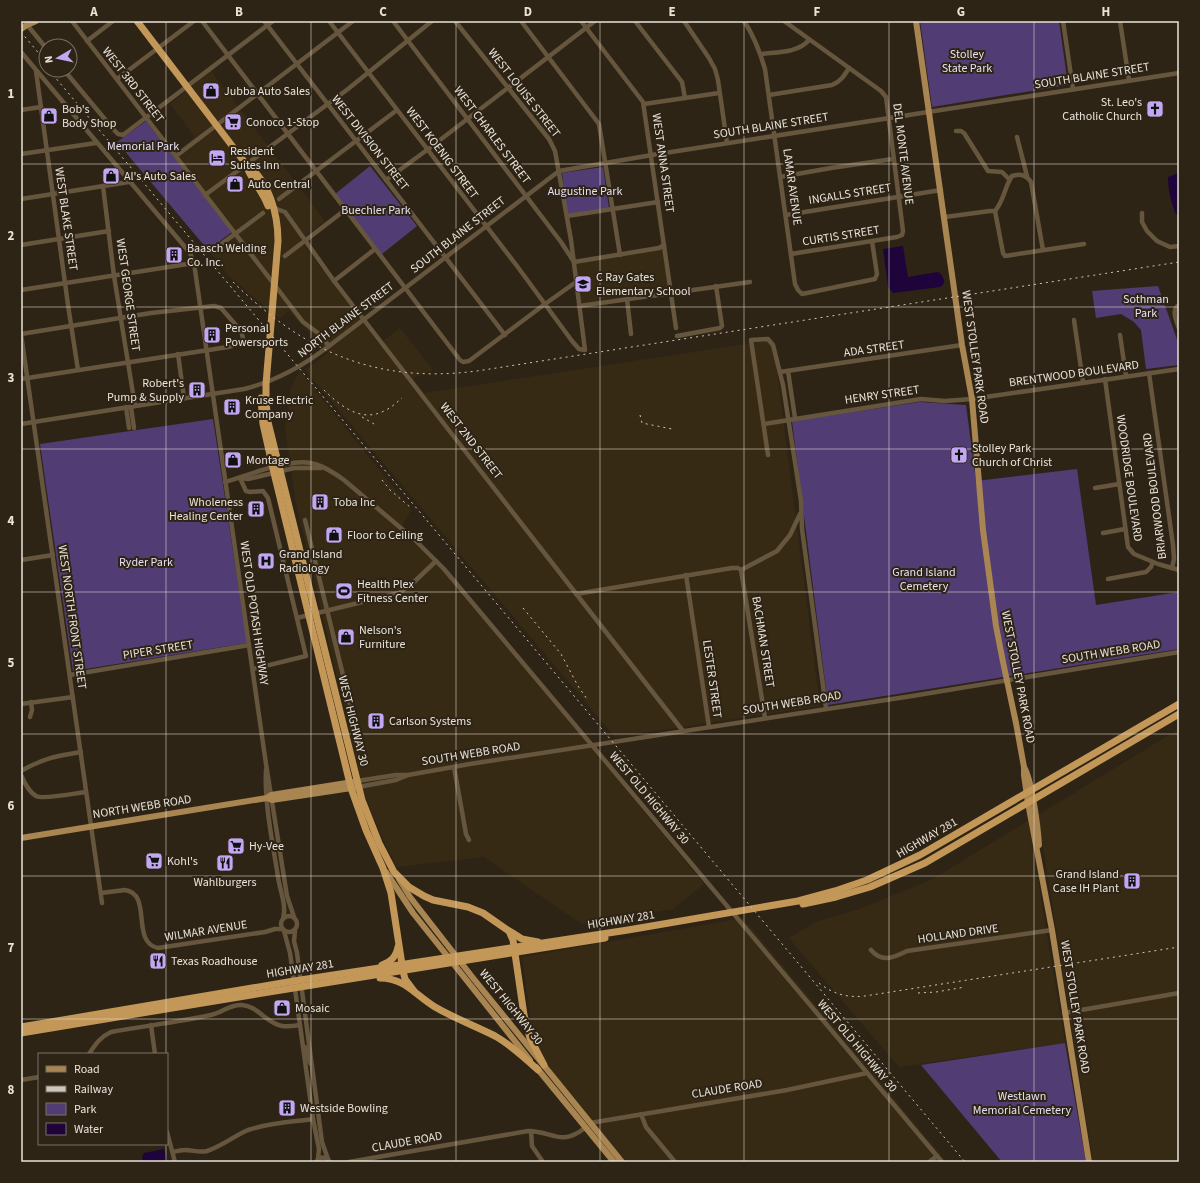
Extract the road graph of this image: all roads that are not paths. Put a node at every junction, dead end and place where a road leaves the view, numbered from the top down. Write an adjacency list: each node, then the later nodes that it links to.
1 (36, 21): 24 (main road)
2 (72, 21): 31 (street, WEST 3RD STREET)
3 (113, 21): 31 (street)
4 (136, 21): 33 (highway, WEST 2ND STREET)
5 (194, 21): 33 (street)
6 (202, 21): 36 (street)
7 (264, 21): 25 (street, WEST DIVISION STREET)
8 (274, 21): 25 (street)
9 (329, 21): 28 (street, WEST KOENIG STREET)
10 (353, 21): 28 (street)
11 (393, 21): 32 (street, WEST CHARLES STREET)
12 (432, 21): 32 (street)
13 (455, 21): 47 (street, WEST LOUISE STREET)
14 (521, 21): 37 (street)
15 (581, 21): 26 (street, WEST ANNA STREET)
16 (595, 21): 26 (street)
17 (635, 21): 52 (street)
18 (684, 21): 49 (street)
19 (746, 21): 35 (street, LAMAR AVENUE)
20 (784, 21): 30 (street, DEL MONTE AVENUE)
21 (916, 21): 58 (main road, WEST STOLLEY PARK ROAD)
22 (1063, 21): 48 (street)
23 (1120, 21): 45 (street)
24 (27, 22): 27 (main road); 29 (street)
25 (268, 26): 36 (street); 38 (street, WEST DIVISION STREET)
26 (586, 28): 37 (street); 54 (street, WEST ANNA STREET)
27 (21, 29)
28 (338, 32): 38 (street); 41 (street, WEST KOENIG STREET)
29 (39, 38)
30 (809, 40): 35 (street); 39 (street, DEL MONTE AVENUE)
31 (87, 41): 44 (street, WEST 3RD STREET)
32 (407, 41): 41 (street); 61 (street, WEST CHARLES STREET)
33 (157, 48): 44 (street); 46 (highway, WEST 2ND STREET)
34 (21, 52): 40 (street)
35 (761, 54): 51 (street, LAMAR AVENUE)
36 (228, 55): 46 (street); 50 (street)
37 (548, 57): 47 (street); 76 (street)
38 (297, 64): 50 (street); 53 (street, WEST DIVISION STREET)
39 (849, 68): 51 (street); 60 (street, DEL MONTE AVENUE)
40 (36, 71): 55 (street, WEST BLAKE STREET); 68 (street)
41 (369, 72): 53 (street); 57 (street, WEST KOENIG STREET)
42 (1179, 73): 45 (street, SOUTH BLAINE STREET)
43 (71, 78): 59 (street)
44 (117, 79): 59 (street, WEST 3RD STREET)
45 (1129, 80): 48 (street, SOUTH BLAINE STREET)
46 (186, 86): 59 (street); 62 (highway, WEST 2ND STREET)
47 (508, 88): 61 (street); 78 (street, WEST LOUISE STREET)
48 (1073, 89): 58 (street, SOUTH BLAINE STREET)
49 (719, 93): 52 (street); 69 (street)
50 (258, 95): 62 (street); 64 (street)
51 (769, 95): 65 (street, LAMAR AVENUE)
52 (685, 98): 54 (street)
53 (328, 104): 64 (street); 67 (street, WEST DIVISION STREET)
54 (644, 104): 73 (street, WEST ANNA STREET)
55 (41, 107): 56 (street); 70 (street, WEST BLAKE STREET)
56 (21, 110)
57 (397, 110): 67 (street); 71 (street, WEST KOENIG STREET)
58 (930, 112): 60 (street, SOUTH BLAINE STREET); 86 (main road, WEST STOLLEY PARK ROAD)
59 (146, 118): 74 (street, WEST 3RD STREET)
60 (888, 118): 65 (street, SOUTH BLAINE STREET); 75 (street, DEL MONTE AVENUE)
61 (468, 119): 71 (street); 89 (street, WEST CHARLES STREET)
62 (217, 125): 74 (street); 77 (highway, WEST 2ND STREET)
63 (956, 131): 83 (street)
64 (287, 133): 77 (street); 79 (street)
65 (774, 136): 69 (street, SOUTH BLAINE STREET); 81 (street, LAMAR AVENUE)
66 (1017, 136): 80 (street)
67 (356, 141): 79 (street); 82 (street, WEST DIVISION STREET)
68 (96, 143): 70 (street); 84 (street)
69 (727, 143): 73 (street, SOUTH BLAINE STREET)
70 (47, 150): 72 (street); 87 (street, WEST BLAKE STREET)
71 (427, 150): 82 (street); 102 (street, WEST KOENIG STREET)
72 (21, 154)
73 (652, 155): 76 (street, SOUTH BLAINE STREET); 93 (street, WEST ANNA STREET)
74 (176, 156): 88 (street, WEST 3RD STREET)
75 (893, 159): 81 (street); 90 (street, DEL MONTE AVENUE)
76 (606, 162): 78 (street, SOUTH BLAINE STREET); 95 (street)
77 (246, 164): 88 (street); 94 (highway, WEST 2ND STREET)
78 (559, 171): 89 (street, SOUTH BLAINE STREET); 100 (street, WEST LOUISE STREET)
79 (316, 172): 92 (street); 96 (street)
80 (1027, 176): 83 (street); 116 (street)
81 (780, 177): 99 (street, LAMAR AVENUE)
82 (386, 180): 121 (street, WEST DIVISION STREET)
83 (1009, 180): 97 (street)
84 (129, 182): 85 (street); 123 (street)
85 (103, 186): 87 (street); 103 (street, WEST GEORGE STREET)
86 (941, 190): 90 (street, INGALLS STREET); 101 (main road, WEST STOLLEY PARK ROAD)
87 (52, 194): 91 (street); 106 (street, WEST BLAKE STREET)
88 (205, 195): 104 (street, WEST 3RD STREET)
89 (526, 195): 102 (street, SOUTH BLAINE STREET); 110 (street, WEST CHARLES STREET)
90 (898, 197): 99 (street, INGALLS STREET); 105 (street, DEL MONTE AVENUE)
91 (21, 199)
92 (279, 199)
93 (658, 202): 95 (street); 113 (street, WEST ANNA STREET)
94 (269, 209): 104 (street); 108 (street, WEST 2ND STREET); 176 (highway, WEST HIGHWAY 30)
95 (612, 209): 100 (street); 118 (street)
96 (345, 210): 108 (street); 115 (street)
97 (995, 211): 101 (street); 116 (street)
98 (1142, 213): 114 (street)
99 (786, 215): 119 (street, LAMAR AVENUE)
100 (566, 216): 107 (street, WEST LOUISE STREET)
101 (944, 217): 149 (main road, WEST STOLLEY PARK ROAD)
102 (486, 226): 121 (street, SOUTH BLAINE STREET); 134 (street, WEST KOENIG STREET)
103 (109, 231): 106 (street); 124 (street, WEST GEORGE STREET)
104 (234, 234): 117 (street); 150 (street, WEST 3RD STREET)
105 (894, 238): 109 (street, CURTIS STREET)
106 (58, 239): 112 (street); 128 (street, WEST BLAKE STREET)
107 (571, 240): 110 (street); 122 (street, WEST LOUISE STREET)
108 (306, 241): 120 (street); 125 (street, WEST 2ND STREET)
109 (872, 241): 119 (street, CURTIS STREET); 119 (street, LAMAR AVENUE)
110 (561, 242): 122 (street, WEST CHARLES STREET)
111 (1084, 244): 116 (street)
112 (21, 245)
113 (664, 245): 118 (street); 132 (street, WEST ANNA STREET)
114 (1179, 246)
115 (375, 249): 125 (street); 130 (street)
116 (1043, 250)
117 (212, 251)
118 (620, 254): 122 (street)
119 (791, 254)
120 (285, 256)
121 (446, 257): 130 (street, SOUTH BLAINE STREET); 146 (street, WEST DIVISION STREET)
122 (574, 262): 126 (street, WEST LOUISE STREET)
123 (194, 263): 124 (street); 137 (street, WEST OLD POTASH HIGHWAY)
124 (114, 276): 128 (street); 138 (street, WEST GEORGE STREET)
125 (334, 281): 139 (street, WEST 2ND STREET)
126 (576, 282): 134 (street); 136 (street, WEST LOUISE STREET)
127 (750, 282): 129 (street)
128 (64, 283): 131 (street); 141 (street, WEST BLAKE STREET)
129 (716, 286): 132 (street); 148 (street)
130 (405, 288): 139 (street, NORTH BLAINE STREET); 146 (street)
131 (21, 290)
132 (671, 292): 133 (street); 142 (street, WEST ANNA STREET)
133 (627, 299): 136 (street); 145 (street)
134 (544, 304): 146 (street); 152 (street, WEST KOENIG STREET)
135 (1179, 305): 143 (street)
136 (579, 306): 152 (street, WEST LOUISE STREET)
137 (201, 307): 138 (street); 151 (street, WEST OLD POTASH HIGHWAY); 151 (street)
138 (121, 318): 141 (street); 154 (street, WEST GEORGE STREET)
139 (364, 320): 150 (street, NORTH BLAINE STREET); 194 (street, WEST 2ND STREET)
140 (1074, 320): 164 (street)
141 (71, 326): 144 (street); 156 (street, WEST BLAKE STREET)
142 (676, 328)
143 (1179, 328)
144 (21, 334): 161 (street, WEST NORTH FRONT STREET)
145 (631, 334)
146 (505, 335)
147 (1120, 335): 160 (street)
148 (677, 336)
149 (962, 345): 157 (street, ADA STREET); 167 (main road, WEST STOLLEY PARK ROAD)
150 (329, 346): 165 (street, NORTH BLAINE STREET)
151 (206, 350): 153 (street); 165 (street, WEST OLD POTASH HIGHWAY)
152 (585, 350)
153 (178, 354): 154 (street); 166 (street)
154 (128, 362): 156 (street); 168 (street, WEST GEORGE STREET)
155 (1179, 369): 159 (street, BRENTWOOD BOULEVARD)
156 (78, 370): 161 (street)
157 (788, 371): 158 (street, ADA STREET); 169 (street)
158 (780, 372): 170 (street); 173 (street)
159 (1149, 373): 160 (street, BRENTWOOD BOULEVARD); 189 (street, BRIARWOOD BOULEVARD)
160 (1126, 376): 162 (street, BRENTWOOD BOULEVARD)
161 (27, 378): 163 (street); 171 (street, WEST NORTH FRONT STREET)
162 (1105, 379): 164 (street, BRENTWOOD BOULEVARD); 179 (street, WOODRIDGE BOULEVARD)
163 (21, 380)
164 (1084, 382): 167 (street, BRENTWOOD BOULEVARD)
165 (213, 394): 166 (street, NORTH BLAINE STREET); 178 (street, WEST OLD POTASH HIGHWAY)
166 (184, 398): 168 (street, NORTH BLAINE STREET)
167 (972, 399): 169 (street, HENRY STREET); 202 (main road, WEST STOLLEY PARK ROAD)
168 (130, 407): 171 (street, NORTH BLAINE STREET); 174 (street, WEST GEORGE STREET)
169 (795, 418): 170 (street, HENRY STREET)
170 (789, 419): 173 (street, HENRY STREET); 181 (street)
171 (34, 422): 172 (street, NORTH BLAINE STREET); 185 (street, WEST NORTH FRONT STREET)
172 (21, 424)
173 (764, 424): 175 (street)
174 (132, 428)
175 (768, 455)
176 (276, 469): 177 (street, WEST OLD HIGHWAY 30); 187 (street, WEST OLD HIGHWAY 30); 196 (highway, WEST HIGHWAY 30)
177 (240, 478): 178 (street, WEST OLD HIGHWAY 30); 197 (street)
178 (225, 482): 198 (street, WEST OLD POTASH HIGHWAY)
179 (1119, 484): 180 (street); 183 (street, WOODRIDGE BOULEVARD)
180 (1095, 488)
181 (801, 513): 190 (street); 207 (street)
182 (305, 520): 195 (street)
183 (1125, 529): 184 (street); 188 (street, WOODRIDGE BOULEVARD)
184 (1103, 533)
185 (53, 555): 186 (street); 201 (street, WEST NORTH FRONT STREET)
186 (21, 560)
187 (436, 561): 195 (street); 214 (street, WEST OLD HIGHWAY 30)
188 (1153, 562): 189 (street, WOODRIDGE BOULEVARD); 193 (street)
189 (1172, 568): 191 (street, WOODRIDGE BOULEVARD)
190 (741, 570): 192 (street); 211 (street, BACHMAN STREET)
191 (1179, 570)
192 (686, 575): 194 (street); 212 (street, LESTER STREET)
193 (1108, 579)
194 (576, 594): 213 (street, WEST 2ND STREET)
195 (328, 610): 196 (street); 209 (street)
196 (312, 614): 197 (street); 219 (highway, WEST HIGHWAY 30)
197 (297, 618): 200 (street)
198 (249, 645): 200 (street, WEST OLD POTASH HIGHWAY); 201 (street, PIPER STREET)
199 (1179, 652): 202 (street, SOUTH WEBB ROAD)
200 (253, 669): 222 (street, WEST OLD POTASH HIGHWAY)
201 (70, 675): 203 (street, WEST NORTH FRONT STREET)
202 (1007, 680): 207 (street, SOUTH WEBB ROAD); 221 (main road, WEST STOLLEY PARK ROAD)
203 (73, 696): 204 (street); 215 (street, WEST NORTH FRONT STREET)
204 (31, 702): 205 (street); 210 (street)
205 (21, 704)
206 (1179, 704): 221 (highway, HIGHWAY 281)
207 (826, 708): 211 (street, SOUTH WEBB ROAD)
208 (1179, 714): 223 (highway, HIGHWAY 281)
209 (353, 716)
210 (30, 717)
211 (765, 718): 212 (street, SOUTH WEBB ROAD)
212 (709, 727): 213 (street, SOUTH WEBB ROAD)
213 (683, 731): 214 (street, SOUTH WEBB ROAD)
214 (592, 745): 216 (street, SOUTH WEBB ROAD); 263 (street, WEST OLD HIGHWAY 30)
215 (81, 752): 217 (street); 220 (street, WEST NORTH FRONT STREET)
216 (454, 767): 219 (street, SOUTH WEBB ROAD); 227 (street)
217 (21, 771)
218 (21, 775): 220 (street)
219 (354, 785): 222 (main road, SOUTH WEBB ROAD); 230 (highway, WEST HIGHWAY 30); 231 (highway, WEST HIGHWAY 30)
220 (86, 792): 224 (street, WEST NORTH FRONT STREET)
221 (1029, 792): 223 (main road, WEST STOLLEY PARK ROAD); 235 (highway, HIGHWAY 281)
222 (270, 797): 224 (main road, NORTH WEBB ROAD); 225 (street, WEST OLD POTASH HIGHWAY); 228 (street, WEST OLD POTASH HIGHWAY)
223 (1030, 801): 235 (highway, HIGHWAY 281); 240 (main road, WEST STOLLEY PARK ROAD)
224 (91, 827): 226 (main road, NORTH WEBB ROAD); 233 (street, WEST NORTH FRONT STREET)
225 (272, 834): 228 (street); 229 (street, WEST OLD POTASH HIGHWAY)
226 (21, 838)
227 (469, 840)
228 (280, 854): 232 (street, WEST OLD POTASH HIGHWAY)
229 (276, 864): 232 (street); 238 (street, WEST OLD POTASH HIGHWAY)
230 (383, 868): 244 (highway); 262 (main road, WEST HIGHWAY 30)
231 (394, 872): 242 (highway); 262 (main road, WEST HIGHWAY 30)
232 (286, 889): 237 (street, WEST OLD POTASH HIGHWAY)
233 (101, 893): 234 (street, WEST NORTH FRONT STREET); 243 (street, WILMAR AVENUE)
234 (102, 903)
235 (767, 908): 236 (highway, HIGHWAY 281)
236 (722, 916): 245 (highway, HIGHWAY 281); 247 (highway, HIGHWAY 281)
237 (294, 918): 238 (street); 241 (street)
238 (282, 920): 239 (street); 243 (street, WILMAR AVENUE)
239 (283, 930): 241 (street); 243 (street, WILMAR AVENUE); 250 (street)
240 (1052, 930): 246 (street, HOLLAND DRIVE); 253 (main road, WEST STOLLEY PARK ROAD)
241 (295, 931): 250 (street)
242 (509, 931): 245 (highway); 247 (highway)
243 (259, 933)
244 (397, 935): 248 (highway); 249 (highway)
245 (554, 942): 247 (highway, HIGHWAY 281)
246 (871, 950)
247 (515, 951): 248 (highway, HIGHWAY 281); 262 (highway)
248 (402, 968): 249 (highway, HIGHWAY 281); 251 (highway)
249 (354, 975): 250 (highway, HIGHWAY 281); 251 (highway)
250 (298, 984): 255 (street); 256 (highway, HIGHWAY 281); 257 (highway, HIGHWAY 281); 261 (street)
251 (414, 991): 262 (highway)
252 (1179, 993): 253 (street)
253 (1064, 1013): 285 (main road, WEST STOLLEY PARK ROAD)
254 (151, 1025): 255 (street); 259 (street); 260 (street)
255 (300, 1025): 258 (street)
256 (21, 1027)
257 (21, 1033)
258 (303, 1042): 261 (street); 265 (street)
259 (90, 1053)
260 (155, 1053)
261 (312, 1065): 267 (street)
262 (541, 1067): 270 (main road, WEST HIGHWAY 30); 270 (main road, WEST HIGHWAY 30)
263 (867, 1074): 268 (street, CLAUDE ROAD); 274 (street, WEST OLD HIGHWAY 30)
264 (38, 1077): 266 (street)
265 (307, 1078): 267 (street); 269 (street)
266 (21, 1080)
267 (317, 1101): 276 (street)
268 (641, 1114): 270 (street, CLAUDE ROAD); 282 (street)
269 (313, 1119): 273 (street); 275 (street)
270 (588, 1126): 271 (street, CLAUDE ROAD); 280 (main road, WEST HIGHWAY 30); 281 (main road, WEST HIGHWAY 30)
271 (531, 1131): 278 (street, CLAUDE ROAD); 279 (street)
272 (168, 1135): 273 (street)
273 (173, 1152): 277 (street)
274 (937, 1156): 283 (street); 284 (street, WEST OLD HIGHWAY 30)
275 (316, 1161): 276 (street)
276 (330, 1161)
277 (175, 1162)
278 (349, 1162)
279 (543, 1162)
280 (614, 1162)
281 (622, 1162)
282 (674, 1162)
283 (929, 1162)
284 (942, 1162)
285 (1089, 1162)

